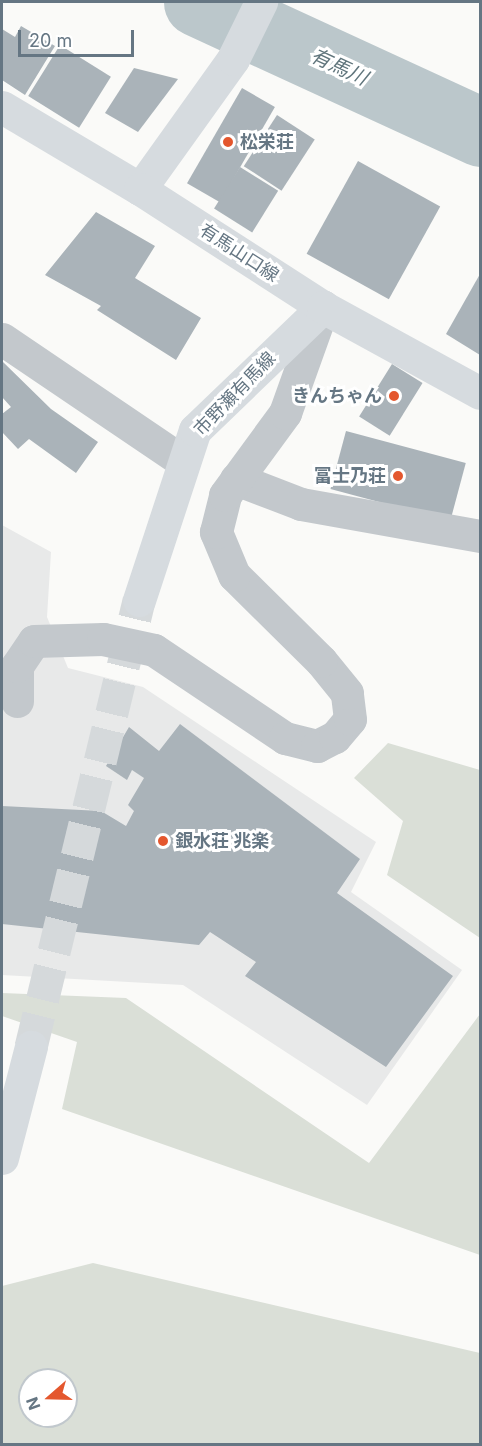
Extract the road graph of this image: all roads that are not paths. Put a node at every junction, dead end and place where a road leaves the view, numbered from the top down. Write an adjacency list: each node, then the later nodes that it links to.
1 (261, 2): 3 (main road)
2 (2, 107): 3 (main road, 有馬山口線)
3 (140, 189): 4 (main road, 有馬山口線)
4 (323, 307): 6 (main road, 有馬山口線); 7 (main road, 市野瀬有馬線); 8 (street)
5 (2, 339): 7 (street)
6 (480, 393)
7 (182, 460): 10 (main road, 市野瀬有馬線)
8 (236, 479): 9 (street); 11 (street)
9 (480, 536)
10 (139, 600)
11 (16, 701)
12 (31, 1047): 13 (main road)
13 (2, 1158)

